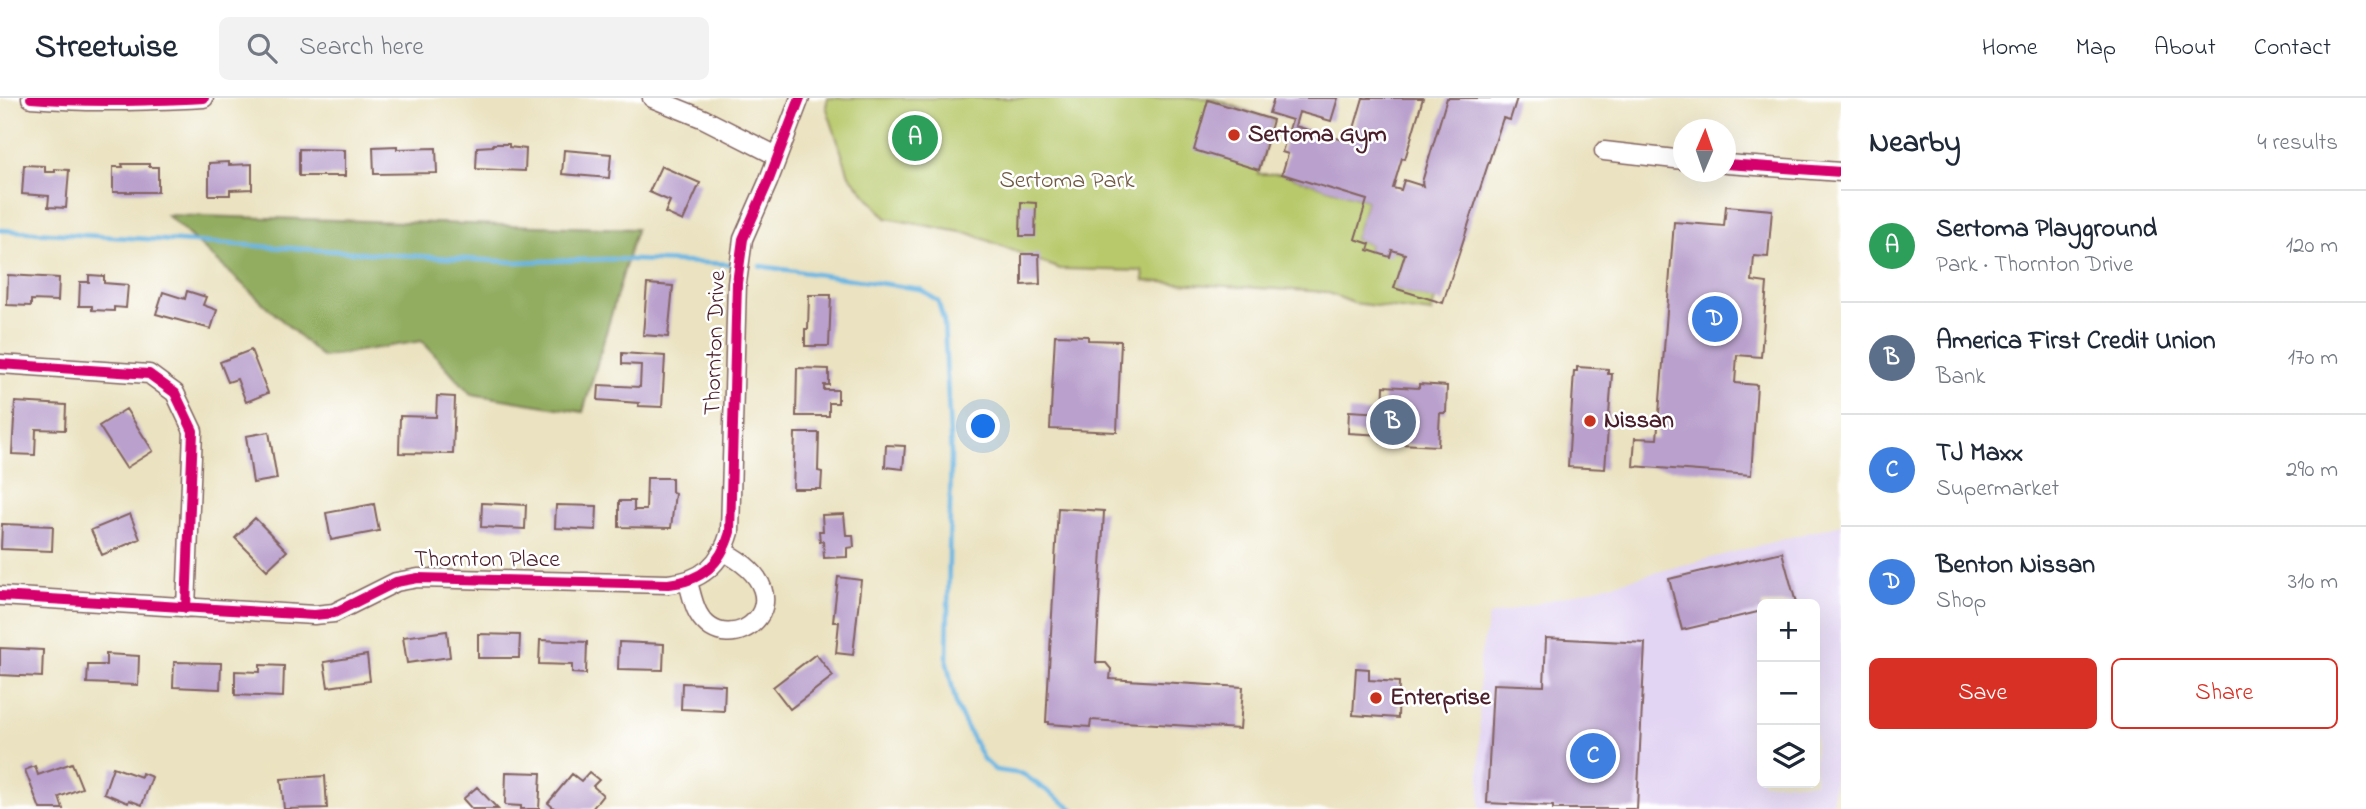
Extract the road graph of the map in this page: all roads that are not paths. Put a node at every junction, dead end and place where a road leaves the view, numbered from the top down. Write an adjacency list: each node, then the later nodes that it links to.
1 (31, 98): 2 (street)
2 (204, 98)
3 (652, 98): 6 (street)
4 (800, 98): 6 (street, Thornton Drive)
5 (1604, 152): 7 (street)
6 (777, 156): 11 (street, Thornton Drive)
7 (1673, 159)
8 (1736, 165): 9 (street)
9 (1841, 172)
10 (0, 364): 14 (street)
11 (724, 552): 12 (street); 12 (street)
12 (688, 582): 14 (street, Thornton Place)
13 (0, 596): 14 (street, Thornton Place)
14 (186, 608)

